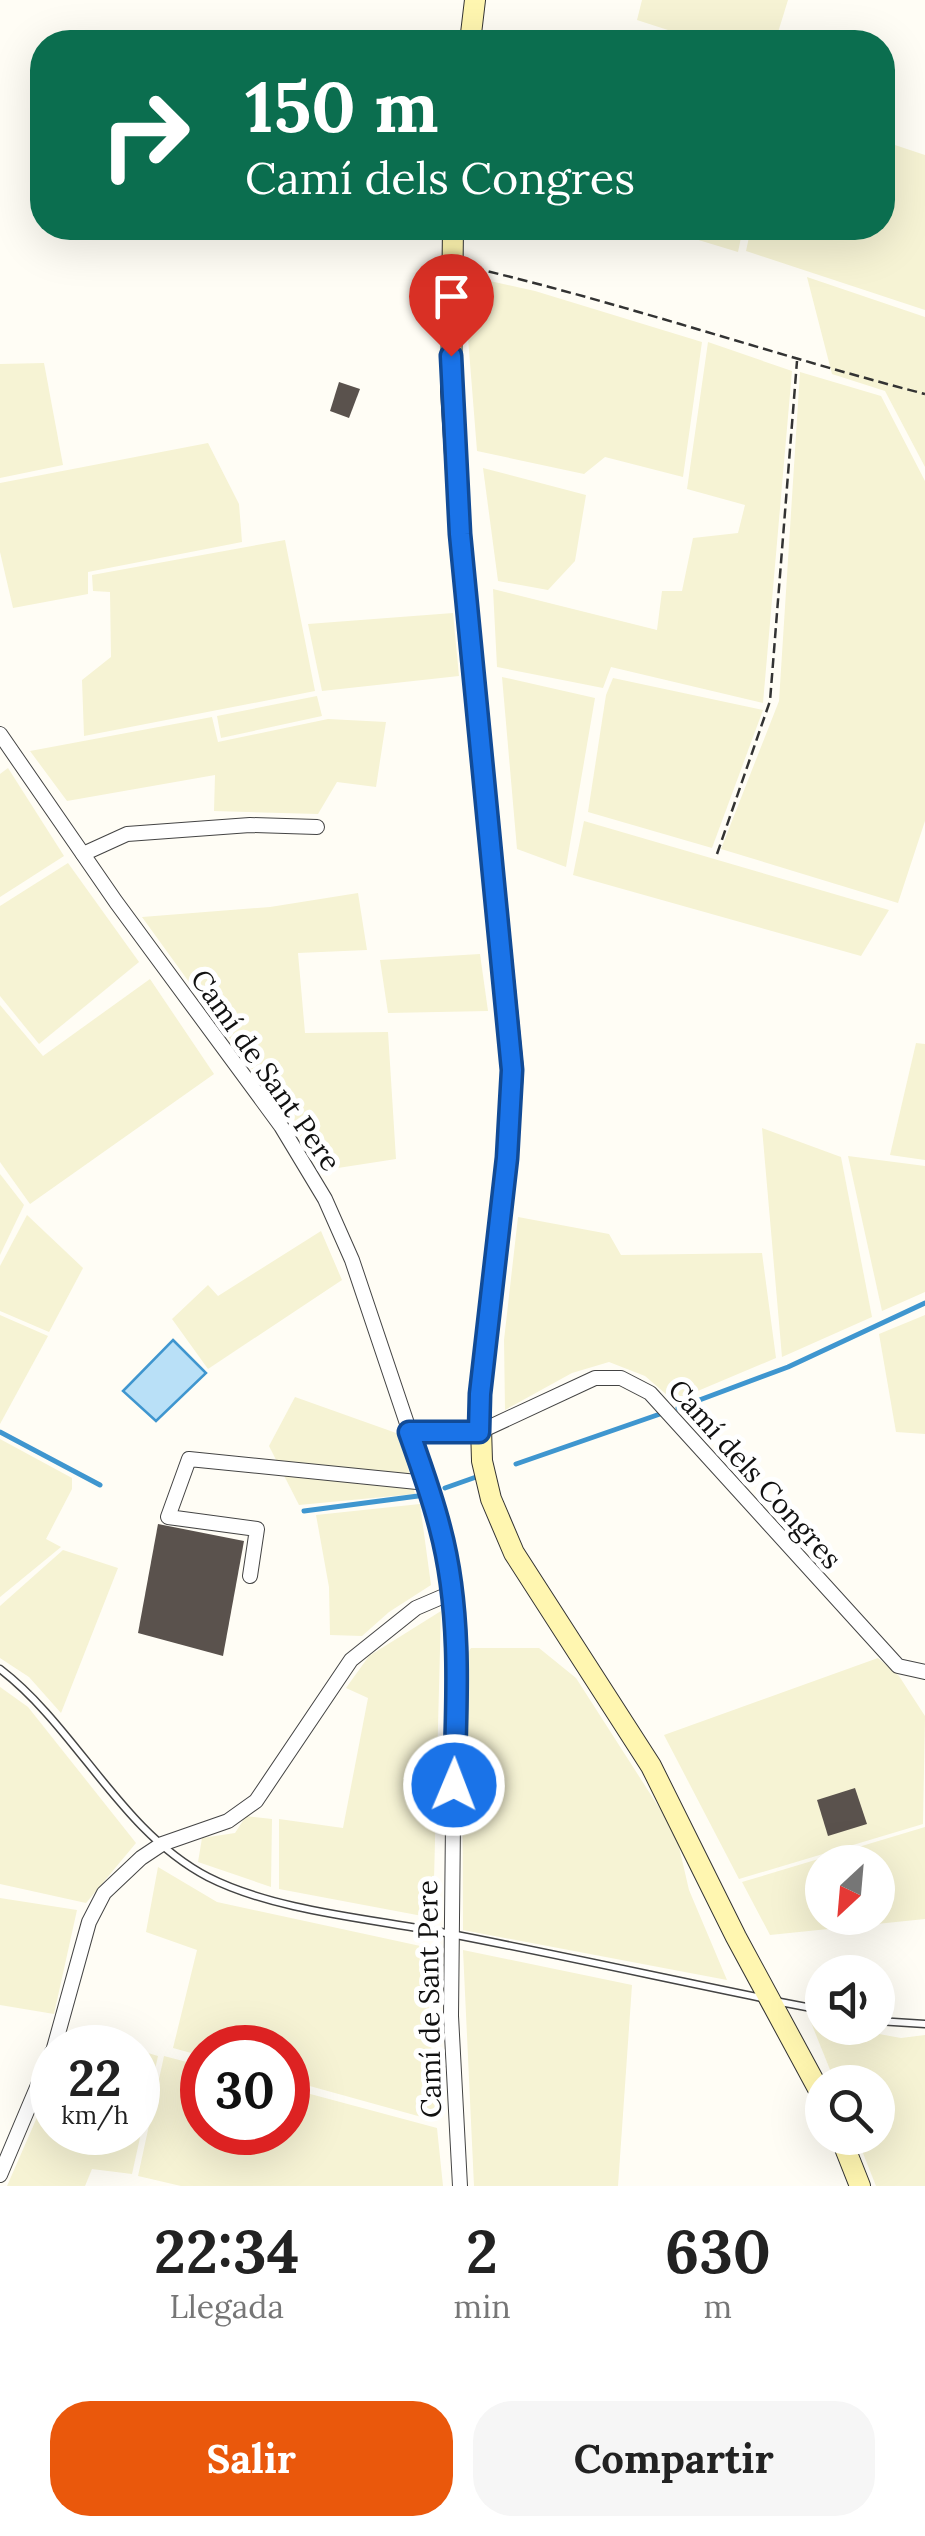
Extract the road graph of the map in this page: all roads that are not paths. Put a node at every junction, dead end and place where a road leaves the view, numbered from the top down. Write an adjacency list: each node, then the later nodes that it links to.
1 (475, 0): 2 (main road)
2 (471, 30)
3 (453, 240): 8 (main road)
4 (0, 734): 6 (street, Camí de Sant Pere)
5 (317, 827): 6 (street)
6 (83, 854): 7 (street, Camí de Sant Pere)
7 (409, 1432): 8 (street, Camí dels Congres); 9 (street, Camí de Sant Pere)
8 (479, 1432): 13 (street, Camí dels Congres); 16 (main road)
9 (426, 1483): 10 (street); 11 (street, Camí de Sant Pere)
10 (250, 1576)
11 (451, 1594): 14 (street); 15 (street, Camí de Sant Pere)
12 (0, 1669): 14 (lane)
13 (925, 1672)
14 (162, 1844): 15 (lane); 20 (street)
15 (451, 1934): 16 (lane); 25 (street, Camí de Sant Pere)
16 (772, 2000): 17 (lane); 21 (main road)
17 (805, 2007)
18 (895, 2023): 19 (lane)
19 (925, 2024)
20 (60, 2025)
21 (806, 2065)
22 (30, 2104): 24 (street)
23 (848, 2155): 26 (main road)
24 (0, 2175)
25 (460, 2186)
26 (860, 2186)

